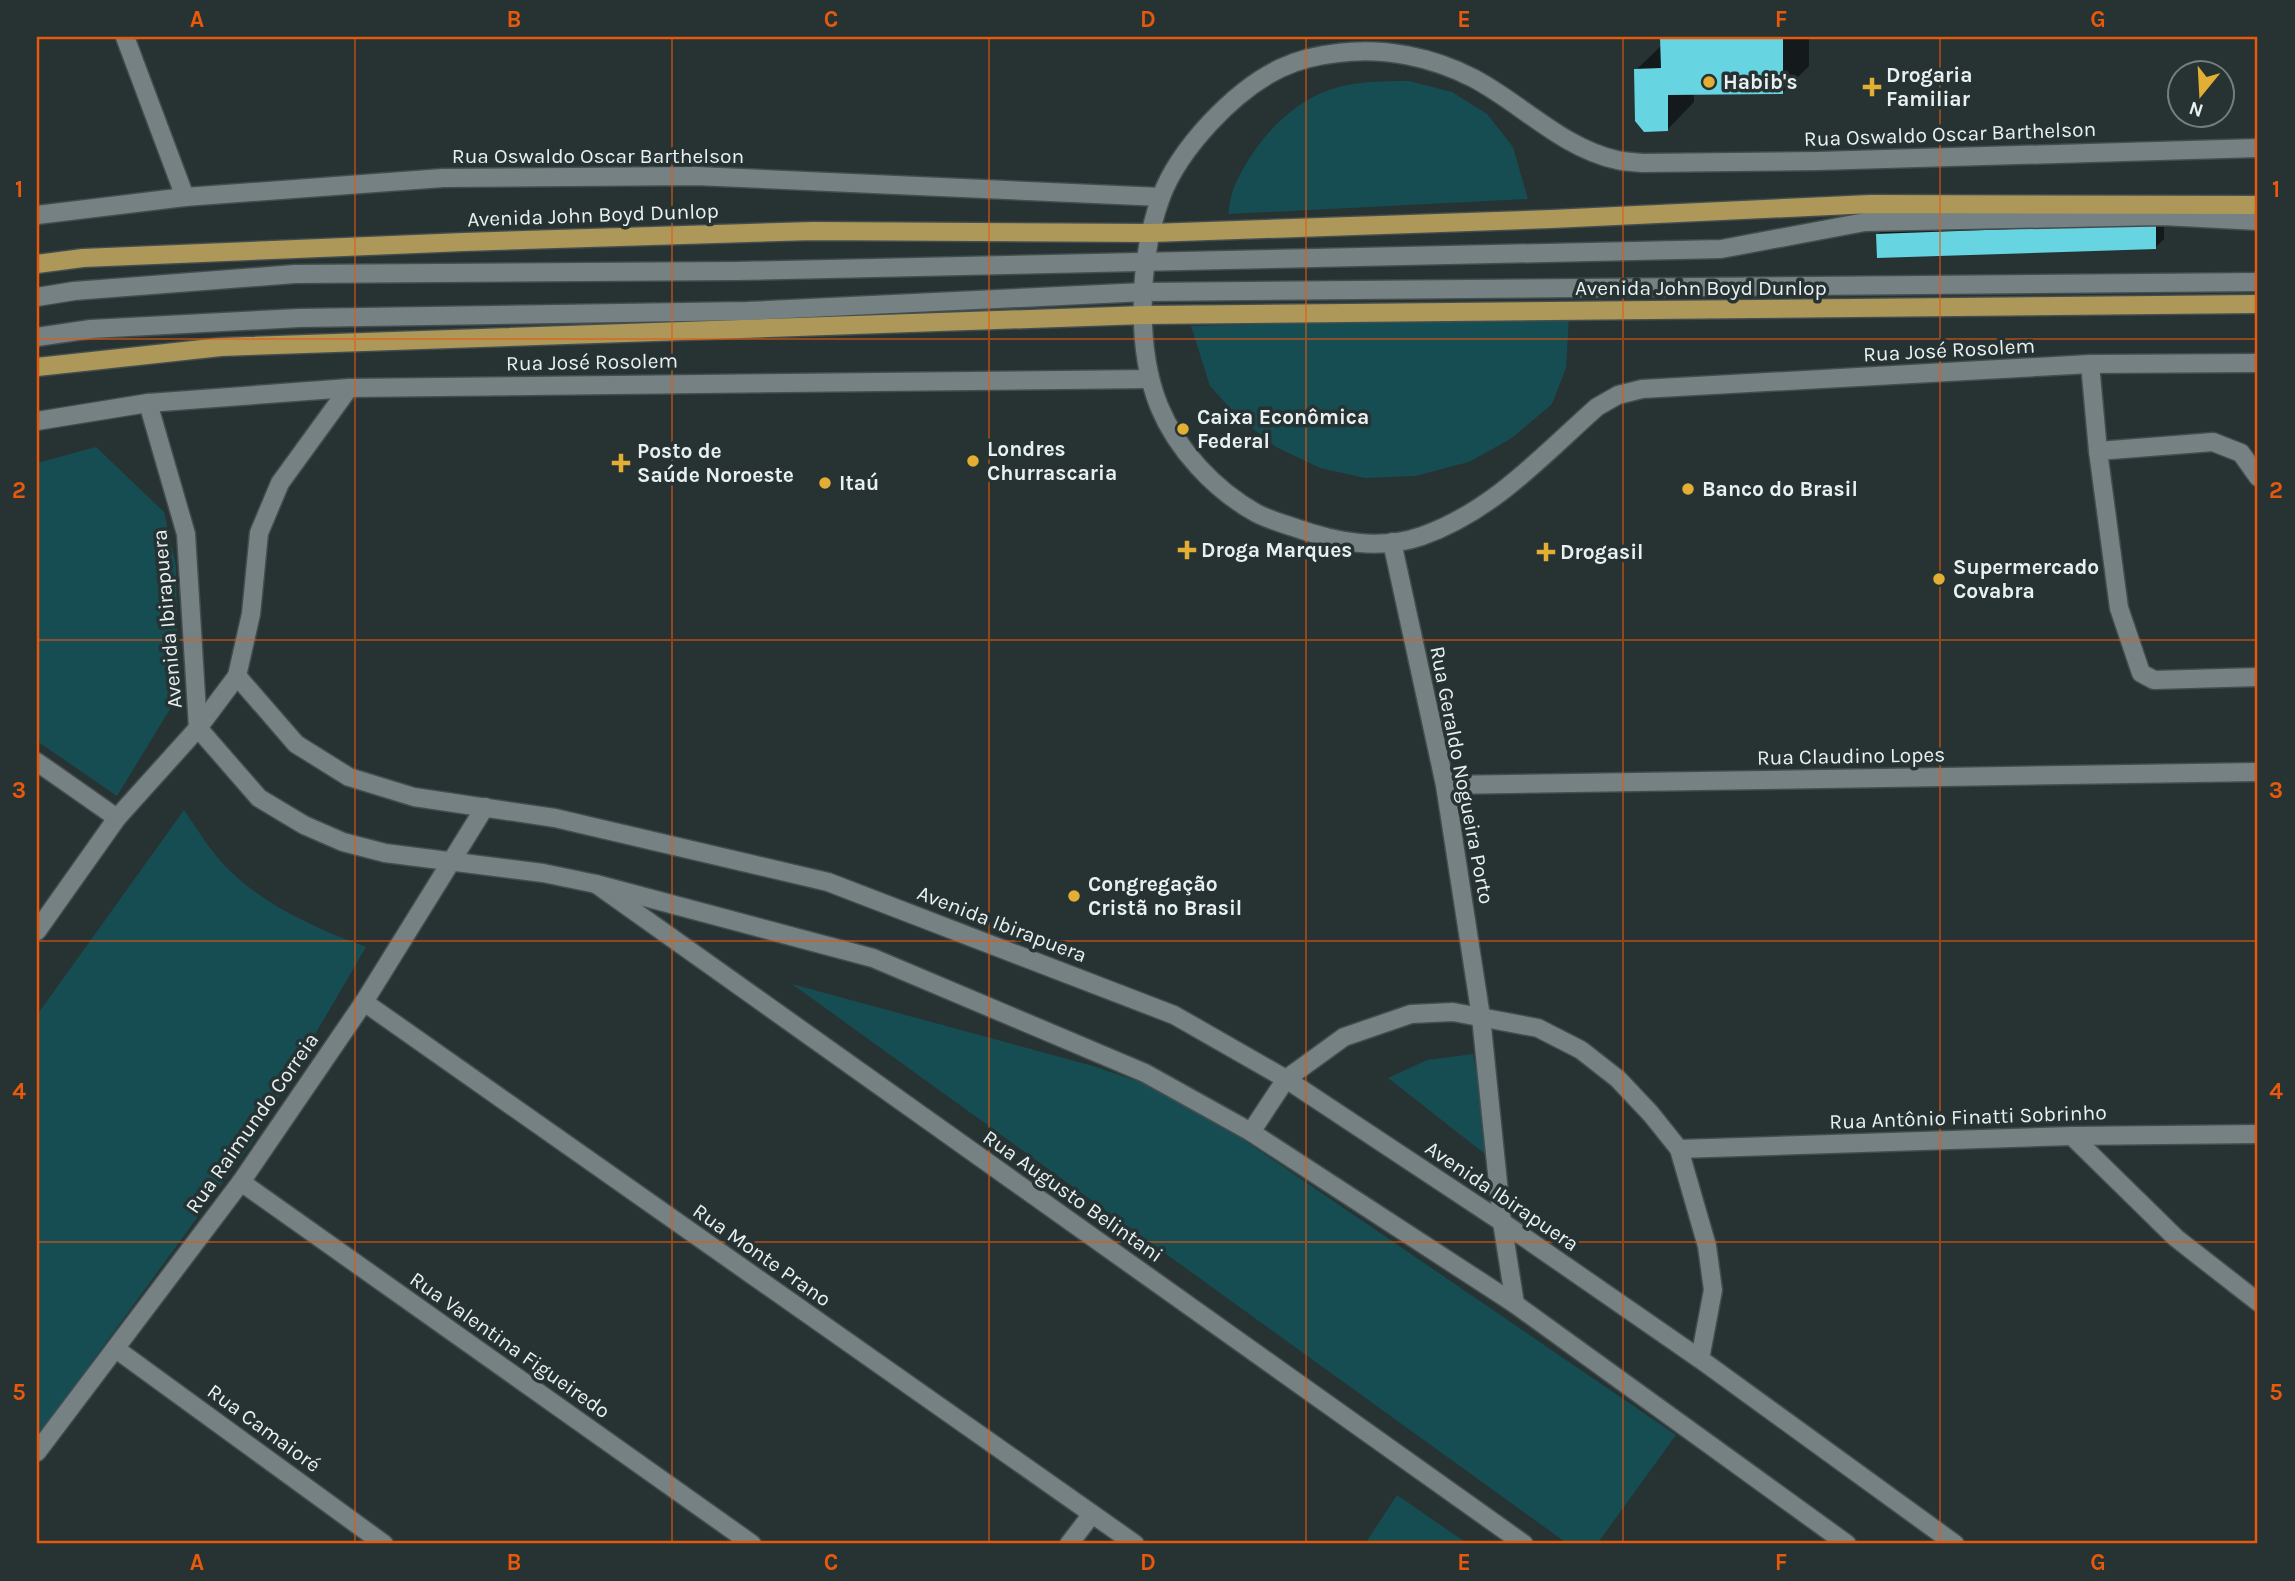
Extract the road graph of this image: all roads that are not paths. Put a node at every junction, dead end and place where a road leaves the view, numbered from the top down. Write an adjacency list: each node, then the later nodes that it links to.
1 (125, 37): 4 (street)
2 (1337, 45): 3 (street, Rua Oswaldo Oscar Barthelson); 5 (street)
3 (2258, 148)
4 (185, 197): 5 (street, Rua Oswaldo Oscar Barthelson); 7 (street, Rua Oswaldo Oscar Barthelson)
5 (1161, 197): 9 (street)
6 (2258, 205): 9 (main road, Avenida John Boyd Dunlop)
7 (37, 215)
8 (2258, 221): 10 (street)
9 (1152, 233): 10 (street); 11 (main road, Avenida John Boyd Dunlop)
10 (1146, 261): 13 (street); 14 (street)
11 (37, 264)
12 (2258, 282): 13 (street)
13 (1144, 292): 16 (street); 17 (street)
14 (37, 297)
15 (2258, 304): 16 (main road, Avenida John Boyd Dunlop)
16 (1144, 315): 20 (main road, Avenida John Boyd Dunlop); 21 (street)
17 (37, 337)
18 (2258, 363): 19 (street, Rua José Rosolem)
19 (2090, 365): 25 (street); 27 (street, Rua José Rosolem)
20 (37, 367)
21 (1150, 379): 22 (street, Rua José Rosolem); 27 (street)
22 (349, 388): 23 (street, Rua José Rosolem); 28 (street)
23 (148, 403): 24 (street, Rua José Rosolem); 30 (street, Avenida Ibirapuera)
24 (37, 421)
25 (2098, 451): 26 (street); 29 (street)
26 (2258, 477)
27 (1392, 542): 33 (street, Rua Geraldo Nogueira Porto)
28 (237, 677): 30 (street); 34 (street, Avenida Ibirapuera)
29 (2258, 677)
30 (198, 728): 35 (street); 36 (street, Avenida Ibirapuera)
31 (37, 762): 35 (street)
32 (2258, 772): 33 (street, Rua Claudino Lopes)
33 (1445, 785): 40 (street, Rua Geraldo Nogueira Porto)
34 (485, 807): 36 (street, Rua Raimundo Correia); 41 (street, Avenida Ibirapuera)
35 (117, 818): 38 (street)
36 (451, 860): 37 (street, Avenida Ibirapuera); 39 (street, Rua Raimundo Correia)
37 (596, 884): 42 (street, Avenida Ibirapuera); 58 (street, Rua Augusto Belintani)
38 (37, 931)
39 (363, 1002): 46 (street, Rua Raimundo Correia); 53 (street, Rua Monte Prano)
40 (1481, 1017): 41 (street); 45 (street); 47 (street, Rua Geraldo Nogueira Porto)
41 (1286, 1079): 42 (street); 47 (street, Avenida Ibirapuera)
42 (1251, 1132): 49 (street, Avenida Ibirapuera)
43 (2258, 1134): 44 (street, Rua Antônio Finatti Sobrinho)
44 (2072, 1136): 45 (street, Rua Antônio Finatti Sobrinho); 48 (street)
45 (1679, 1149): 51 (street)
46 (242, 1182): 50 (street, Rua Raimundo Correia); 55 (street, Rua Valentina Figueiredo)
47 (1502, 1222): 49 (street, Rua Geraldo Nogueira Porto); 51 (street, Avenida Ibirapuera)
48 (2258, 1302)
49 (1516, 1304): 59 (street, Avenida Ibirapuera)
50 (116, 1349): 52 (street, Rua Raimundo Correia); 54 (street, Rua Camaioré)
51 (1700, 1359): 60 (street, Avenida Ibirapuera)
52 (37, 1452)
53 (1092, 1514): 56 (street); 57 (street, Rua Monte Prano)
54 (384, 1544)
55 (751, 1544)
56 (1069, 1544)
57 (1135, 1544)
58 (1524, 1544)
59 (1847, 1544)
60 (1955, 1544)

